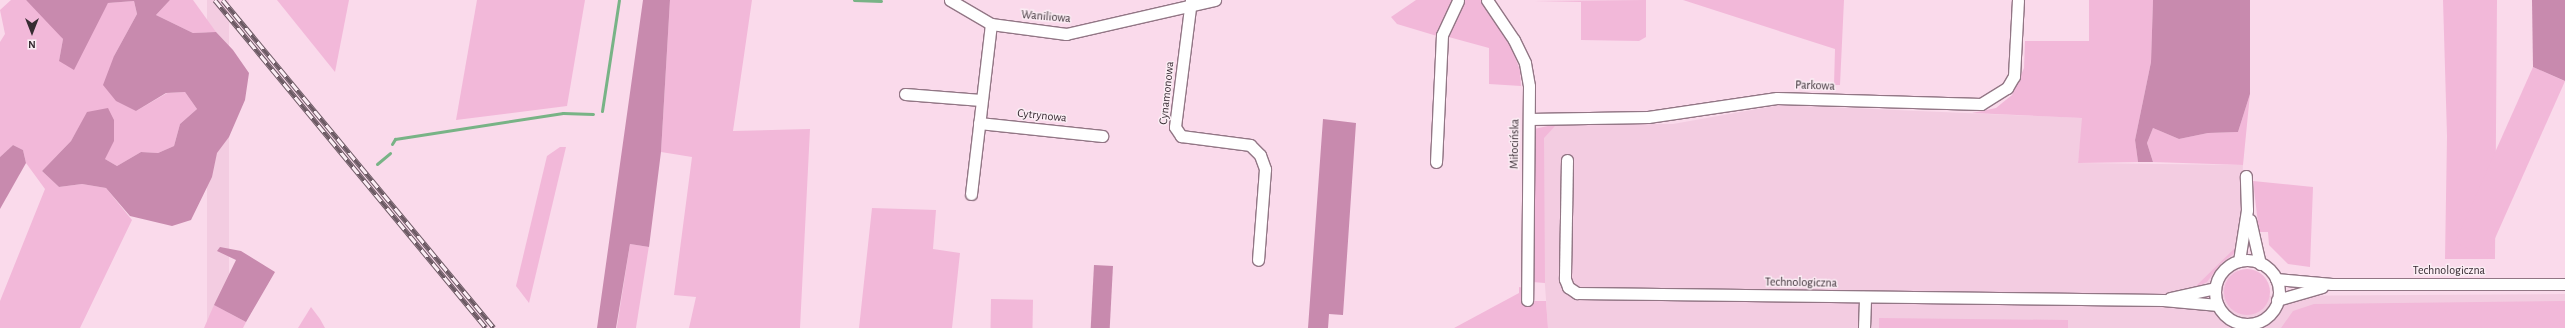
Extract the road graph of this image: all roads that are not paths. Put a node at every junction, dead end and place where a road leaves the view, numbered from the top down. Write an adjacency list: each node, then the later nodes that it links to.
1 (950, 0): 7 (street, Waniliowa)
2 (1215, 0): 6 (street, Waniliowa)
3 (1458, 0): 14 (street)
4 (1487, 0): 10 (street, Miłocińska)
5 (2018, 0): 10 (street, Parkowa)
6 (1191, 3): 7 (street, Waniliowa); 18 (street, Cynamonowa)
7 (991, 24): 9 (street)
8 (905, 94): 9 (street)
9 (981, 100): 11 (street)
10 (1529, 119): 26 (street, Miłocińska)
11 (979, 123): 12 (street, Cytrynowa); 16 (street)
12 (1102, 136)
13 (1567, 160): 25 (street, Technologiczna)
14 (1436, 162)
15 (2246, 176): 17 (street)
16 (971, 194)
17 (2248, 210): 19 (street); 20 (street)
18 (1258, 260)
19 (2239, 262): 20 (street); 24 (street)
20 (2260, 264): 21 (street)
21 (2276, 279): 22 (street, Technologiczna); 28 (street)
22 (2332, 284): 23 (street, Technologiczna); 28 (street, Technologiczna)
23 (2565, 284)
24 (2215, 288): 27 (street, Technologiczna); 29 (street)
25 (1865, 297): 27 (street, Technologiczna); 32 (street)
26 (1527, 300)
27 (2163, 300): 29 (street, Technologiczna)
28 (2277, 300): 31 (street)
29 (2218, 305): 30 (street)
30 (2235, 324): 31 (street)
31 (2255, 325)
32 (1864, 328)

